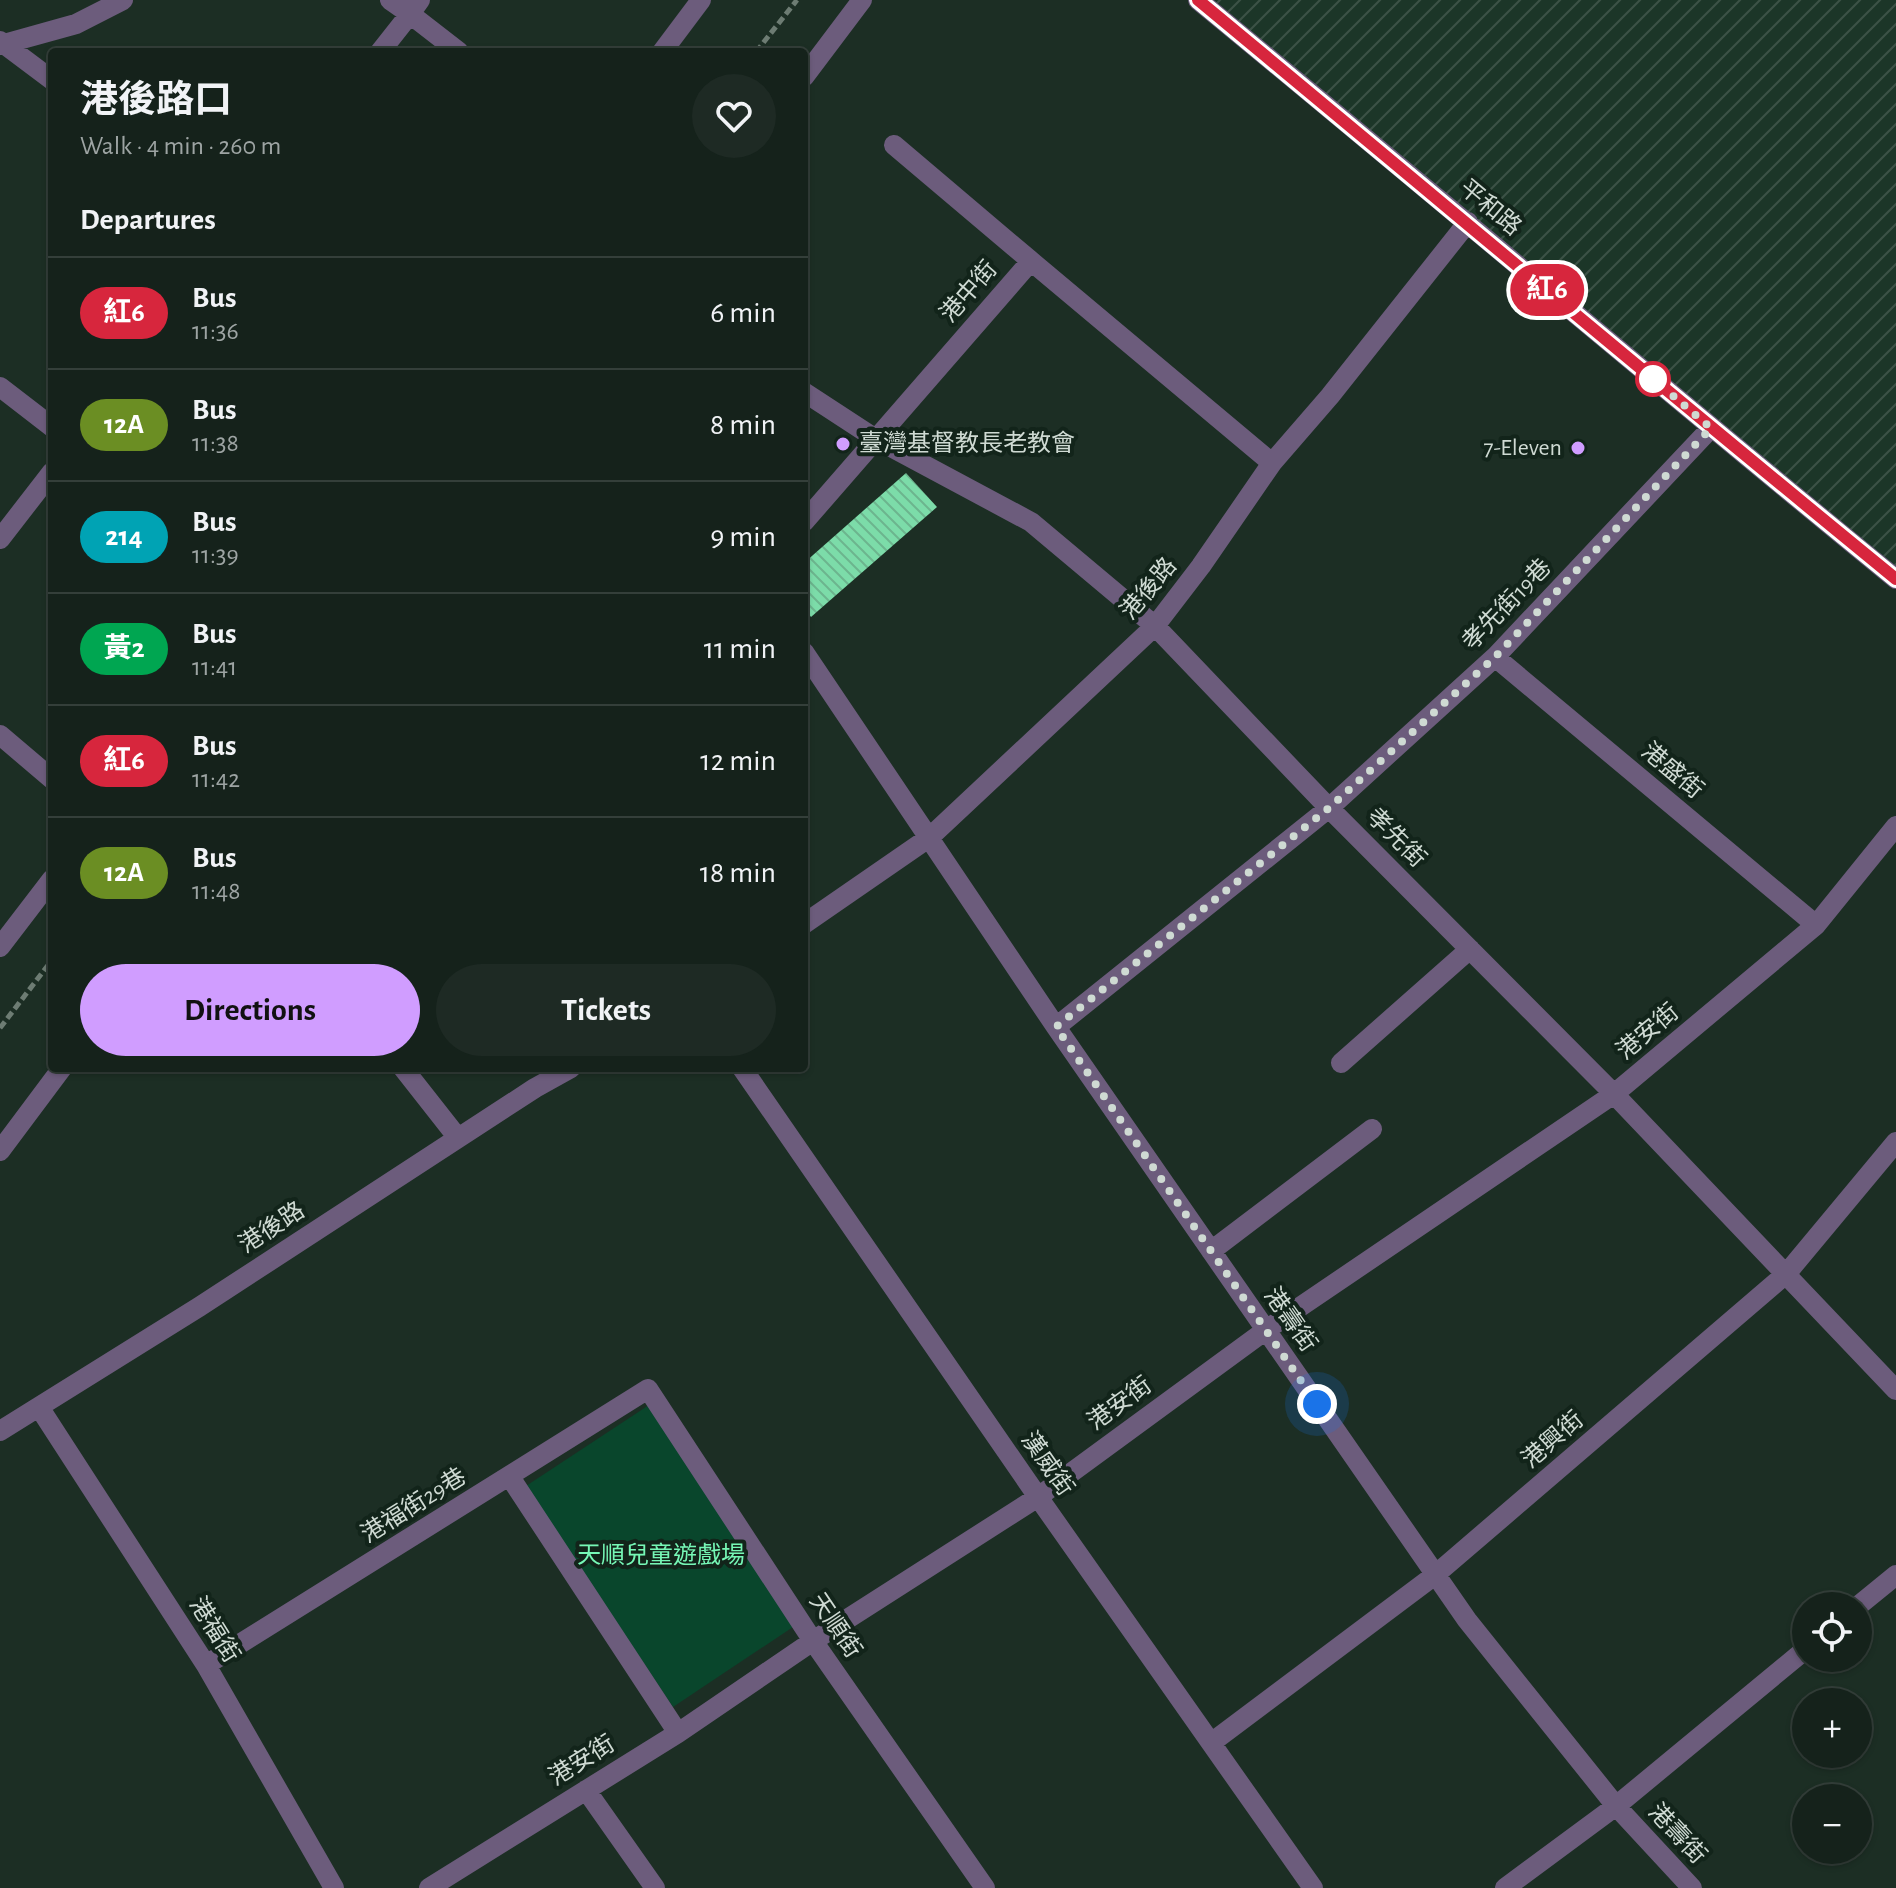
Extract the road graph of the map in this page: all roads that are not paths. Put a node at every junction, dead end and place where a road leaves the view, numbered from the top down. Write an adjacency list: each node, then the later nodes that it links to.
1 (123, 0): 7 (street)
2 (390, 0): 6 (street)
3 (701, 0): 10 (street)
4 (862, 0): 11 (street)
5 (1198, 0): 14 (street, 平和路)
6 (415, 7): 8 (street); 9 (street)
7 (1, 43): 12 (street)
8 (383, 48)
9 (455, 48)
10 (665, 48)
11 (808, 72)
12 (48, 77)
13 (894, 145): 15 (street)
14 (1468, 222): 19 (street, 平和路); 21 (street, 港後路)
15 (1031, 261): 20 (street, 港中街); 21 (street, 港中街)
16 (0, 387): 18 (street)
17 (808, 395): 20 (street, 孝先街)
18 (48, 424)
19 (1711, 428): 25 (street, 平和路); 27 (street, 孝先街19巷)
20 (876, 439): 23 (street, 港中街); 26 (street, 孝先街)
21 (1272, 463): 26 (street, 港後路)
22 (48, 477): 24 (street)
23 (808, 517)
24 (0, 539)
25 (1896, 579)
26 (1155, 626): 31 (street, 孝先街); 33 (street, 港後路)
27 (1495, 657): 31 (street, 孝先街19巷); 36 (street, 港盛街)
28 (808, 658): 33 (street)
29 (0, 735): 30 (street)
30 (48, 776)
31 (1329, 808): 38 (street, 孝先街); 39 (street, 孝先街19巷)
32 (1896, 826): 36 (street, 港安街)
33 (930, 837): 35 (street, 港後路); 39 (street, 港壽街)
34 (48, 884): 37 (street)
35 (808, 921)
36 (1816, 925): 45 (street, 港安街)
37 (0, 947)
38 (1470, 949): 40 (street); 45 (street, 孝先街)
39 (1056, 1027): 50 (street, 港壽街)
40 (1341, 1063)
41 (59, 1072): 49 (street)
42 (406, 1072): 47 (street)
43 (564, 1072): 47 (street, 港後路)
44 (745, 1072): 58 (street, 漢威街)
45 (1614, 1094): 51 (street, 孝先街); 52 (street, 港安街)
46 (1372, 1129): 50 (street)
47 (458, 1138): 55 (street, 港後路)
48 (1896, 1142): 51 (street, 港興街)
49 (0, 1151)
50 (1211, 1251): 52 (street, 港壽街)
51 (1787, 1273): 54 (street, 孝先街); 59 (street, 港興街)
52 (1266, 1330): 58 (street, 港安街); 59 (street, 港壽街)
53 (648, 1389): 57 (street, 港福街29巷); 62 (street, 天順街)
54 (1896, 1390)
55 (39, 1407): 56 (street, 港後路); 64 (street, 港福街)
56 (0, 1431)
57 (510, 1477): 64 (street, 港福街29巷); 65 (street)
58 (1038, 1497): 62 (street, 港安街); 66 (street, 漢威街)
59 (1435, 1575): 66 (street, 港興街); 68 (street, 港壽街)
60 (1896, 1575): 61 (street)
61 (1872, 1595)
62 (813, 1641): 65 (street, 港安街); 72 (street, 天順街)
63 (1792, 1661): 68 (street)
64 (206, 1665): 69 (street, 港福街)
65 (678, 1733): 67 (street, 港安街)
66 (1211, 1743): 73 (street, 漢威街)
67 (586, 1790): 70 (street, 港安街); 71 (street)
68 (1616, 1806): 74 (street); 75 (street, 港壽街)
69 (334, 1888)
70 (429, 1888)
71 (655, 1888)
72 (985, 1888)
73 (1313, 1888)
74 (1505, 1888)
75 (1692, 1888)

